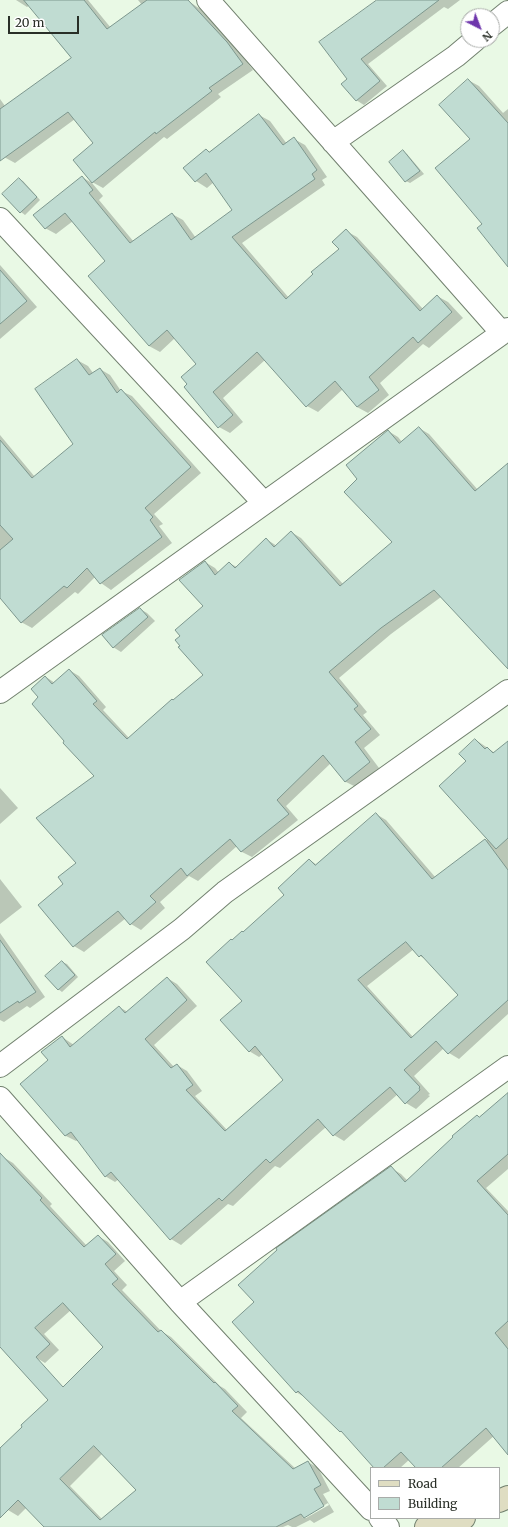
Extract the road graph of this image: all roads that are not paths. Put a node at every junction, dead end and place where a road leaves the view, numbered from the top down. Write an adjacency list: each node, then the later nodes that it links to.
1 (208, 0): 5 (street)
2 (508, 12): 3 (street)
3 (500, 18)
4 (466, 48): 5 (street)
5 (333, 142): 7 (street)
6 (0, 220): 8 (street)
7 (505, 331): 8 (street)
8 (264, 503): 10 (street)
9 (508, 691): 11 (street)
10 (0, 692)
11 (0, 1066)
12 (508, 1067): 14 (street)
13 (0, 1098): 14 (street)
14 (180, 1302): 15 (street)
15 (370, 1508)
16 (381, 1519): 18 (street)
17 (464, 1522): 19 (street)
18 (388, 1527)
19 (426, 1527)

